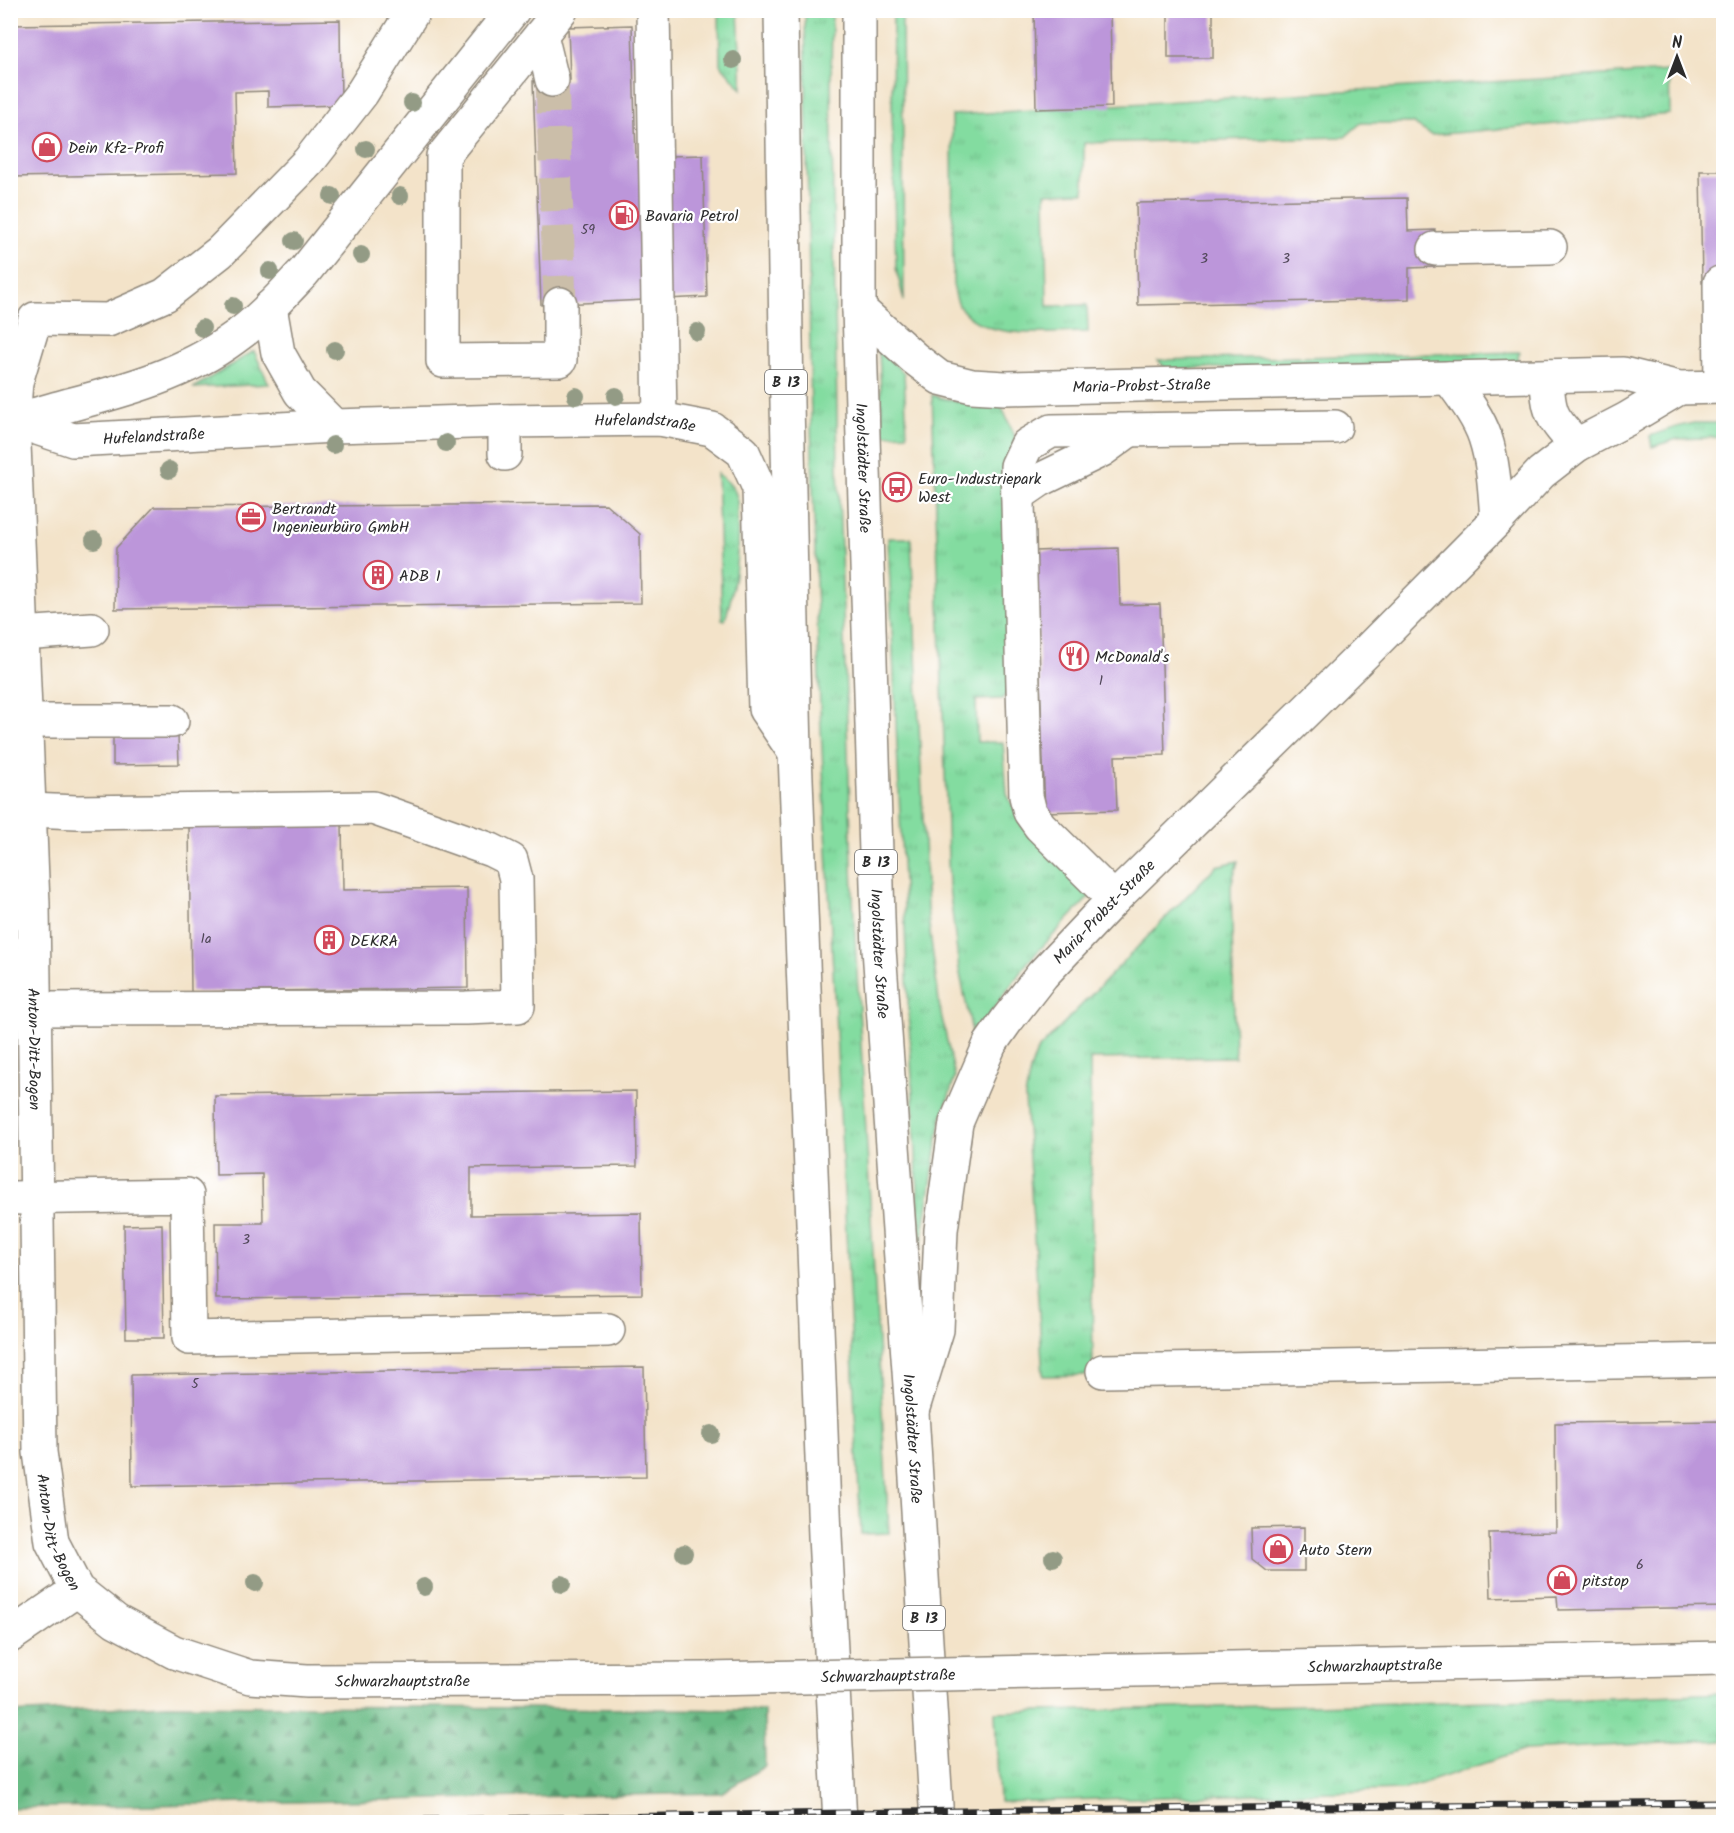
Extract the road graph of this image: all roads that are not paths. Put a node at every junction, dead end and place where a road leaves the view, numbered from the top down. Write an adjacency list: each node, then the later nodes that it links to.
1 (414, 10): 19 (street, Anton-Ditt-Bogen)
2 (513, 10): 12 (street)
3 (653, 10): 18 (street)
4 (781, 10): 30 (street, B 13)
5 (859, 10): 13 (street, Ingolstädter Straße / B 13)
6 (551, 23): 7 (street); 11 (street)
7 (552, 81)
8 (1550, 247): 9 (street)
9 (1435, 249)
10 (1720, 283): 16 (street)
11 (560, 304)
12 (270, 307): 19 (street); 21 (street)
13 (859, 309): 15 (street, Maria-Probst-Straße); 39 (street, Ingolstädter Straße / B 13)
14 (1547, 376): 15 (street, Maria-Probst-Straße); 17 (street, Maria-Probst-Straße); 23 (street)
15 (1449, 378): 25 (street)
16 (1722, 387): 17 (street, Maria-Probst-Straße)
17 (1678, 388): 23 (street, Maria-Probst-Straße)
18 (660, 419): 20 (street, Hufelandstraße); 30 (street, Hufelandstraße)
19 (12, 420): 21 (street, Hufelandstraße); 27 (street, Anton-Ditt-Bogen)
20 (505, 421): 21 (street, Hufelandstraße); 24 (street)
21 (334, 426)
22 (1335, 427): 33 (street)
23 (1577, 445): 25 (street, Maria-Probst-Straße)
24 (505, 454)
25 (1497, 520): 33 (street, Maria-Probst-Straße)
26 (92, 630): 27 (street)
27 (22, 634): 28 (street, Anton-Ditt-Bogen)
28 (25, 721): 29 (street); 31 (street, Anton-Ditt-Bogen)
29 (172, 721)
30 (795, 753): 43 (street, B 13)
31 (19, 774): 32 (street, Anton-Ditt-Bogen)
32 (30, 810): 34 (street, Anton-Ditt-Bogen); 34 (street)
33 (1114, 899): 39 (street, Maria-Probst-Straße)
34 (34, 1009): 35 (street, Anton-Ditt-Bogen)
35 (24, 1198): 36 (street); 40 (street, Anton-Ditt-Bogen)
36 (608, 1330)
37 (1724, 1360): 38 (street)
38 (1103, 1371)
39 (912, 1413): 44 (street, Ingolstädter Straße / B 13)
40 (77, 1590): 41 (street, Anton-Ditt-Bogen); 42 (street, Schwarzhauptstraße, bridge)
41 (10, 1636)
42 (1724, 1658)
43 (840, 1822)
44 (937, 1822)

